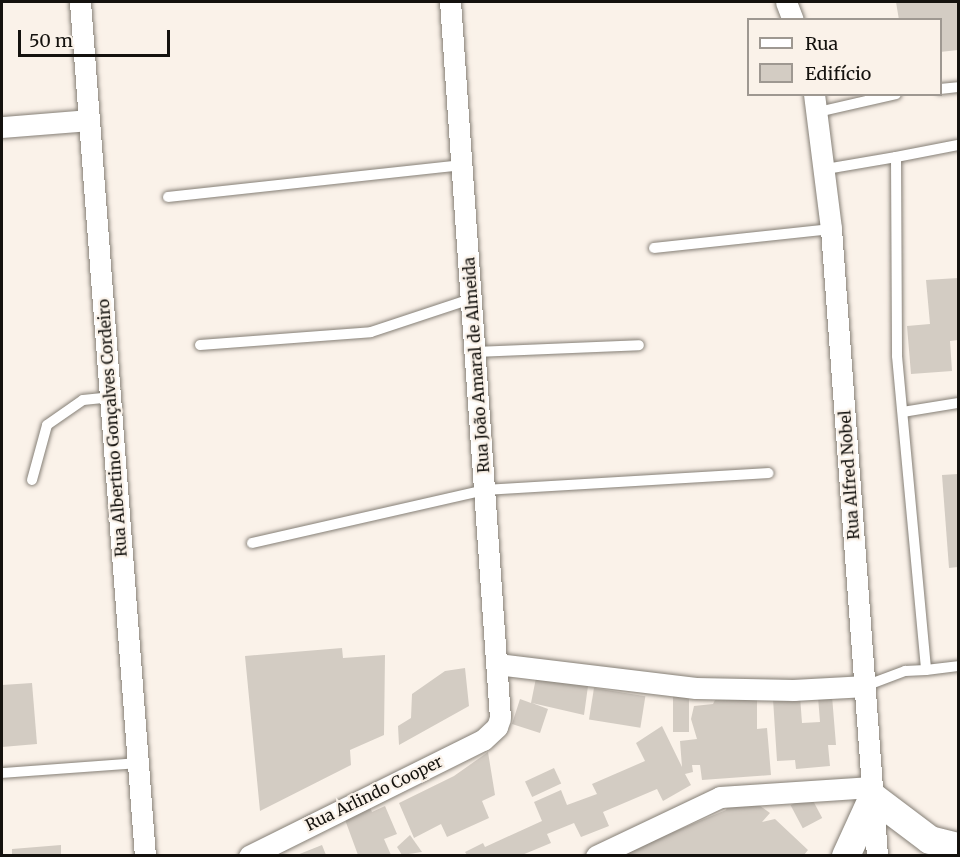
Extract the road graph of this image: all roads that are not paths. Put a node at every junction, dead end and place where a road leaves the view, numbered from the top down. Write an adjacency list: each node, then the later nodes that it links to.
1 (80, 2): 9 (street, Rua Albertino Gonçalves Cordeiro)
2 (450, 2): 13 (street, Rua João Amaral de Almeida)
3 (786, 2): 4 (street)
4 (792, 18)
5 (958, 87): 6 (lane)
6 (942, 89)
7 (880, 96): 8 (lane)
8 (816, 104): 14 (street, Rua Alfred Nobel)
9 (89, 120): 10 (street); 22 (street, Rua Albertino Gonçalves Cordeiro)
10 (2, 127)
11 (958, 145): 12 (lane)
12 (896, 157): 14 (lane); 24 (lane)
13 (462, 165): 15 (lane); 18 (street, Rua João Amaral de Almeida)
14 (826, 169): 16 (street, Rua Alfred Nobel)
15 (168, 197)
16 (831, 229): 17 (lane); 32 (street, Rua Alfred Nobel)
17 (654, 248)
18 (471, 299): 19 (lane); 21 (street, Rua João Amaral de Almeida)
19 (200, 345)
20 (639, 345): 21 (lane)
21 (475, 352): 27 (street, Rua João Amaral de Almeida)
22 (110, 397): 26 (lane); 34 (street, Rua Albertino Gonçalves Cordeiro)
23 (958, 403): 24 (lane)
24 (903, 412): 31 (lane)
25 (768, 473): 27 (lane)
26 (32, 480)
27 (485, 490): 28 (lane); 29 (street, Rua João Amaral de Almeida)
28 (252, 543)
29 (497, 664): 32 (street); 33 (street, Rua João Amaral de Almeida)
30 (958, 666): 31 (lane)
31 (926, 670): 32 (lane)
32 (865, 686): 36 (street, Rua Alfred Nobel)
33 (496, 727): 39 (street, Rua Arlindo Cooper)
34 (138, 763): 35 (lane); 38 (street, Rua Albertino Gonçalves Cordeiro)
35 (2, 773)
36 (873, 792): 37 (main road); 40 (street); 41 (main road); 42 (street, Rua Alfred Nobel)
37 (958, 847)
38 (145, 855)
39 (250, 855)
40 (596, 855)
41 (846, 855)
42 (877, 855)

